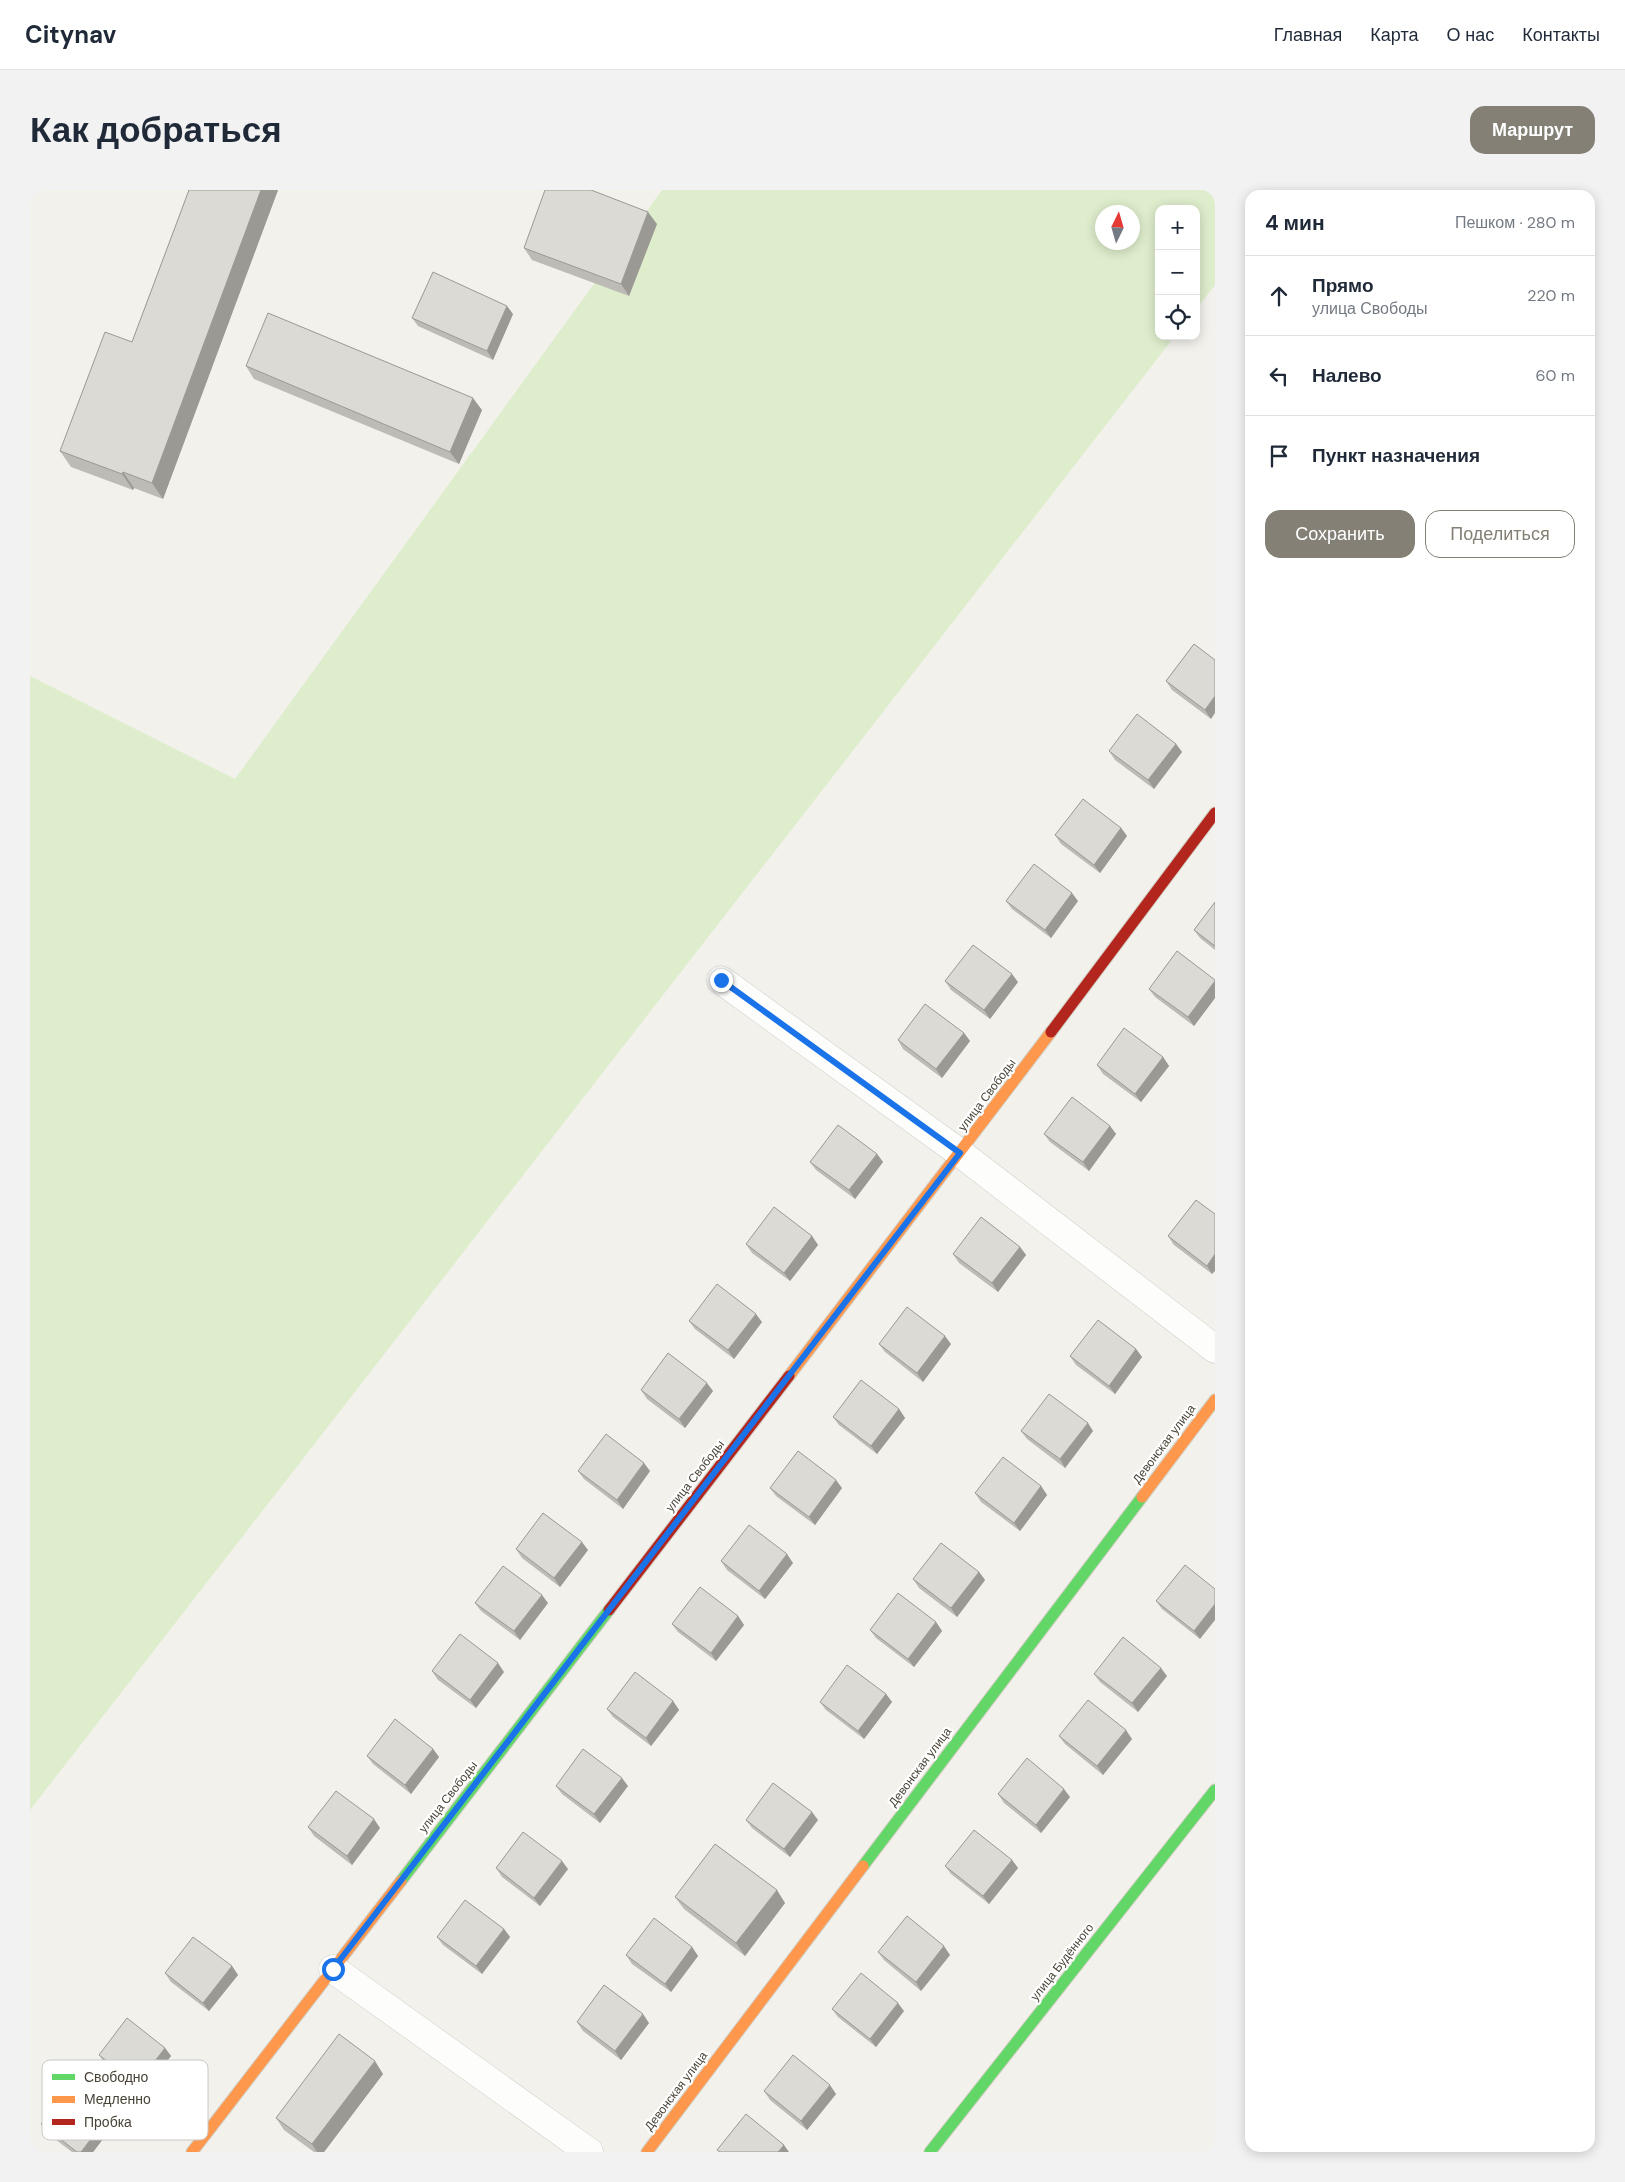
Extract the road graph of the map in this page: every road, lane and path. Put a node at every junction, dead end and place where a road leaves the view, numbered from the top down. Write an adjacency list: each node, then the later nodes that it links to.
1 (1215, 813): 3 (street, улица Свободы)
2 (721, 980): 3 (street)
3 (960, 1153): 4 (street); 7 (street, улица Свободы)
4 (1215, 1349)
5 (1215, 1400): 12 (street, Девонская улица)
6 (1215, 1790): 13 (street, улица Будённого)
7 (333, 1969): 8 (street, улица Свободы); 11 (street)
8 (208, 2131)
9 (201, 2140): 10 (street, улица Свободы)
10 (192, 2152)
11 (589, 2152)
12 (647, 2152)
13 (930, 2152)

